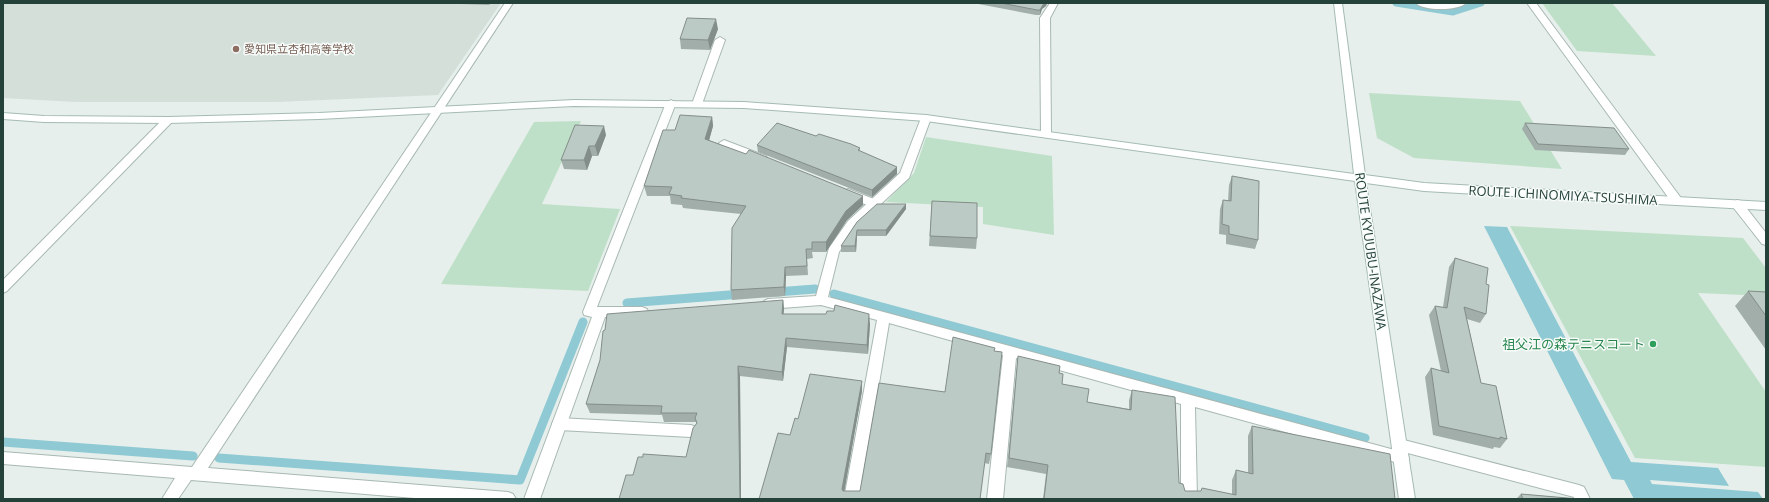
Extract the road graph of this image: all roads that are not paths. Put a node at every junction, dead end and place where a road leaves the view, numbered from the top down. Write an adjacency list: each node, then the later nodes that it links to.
1 (509, 3): 10 (street)
2 (1054, 3): 14 (street)
3 (1338, 3): 17 (street, ROUTE KYUUBU-INAZAWA)
4 (1420, 3): 5 (street)
5 (1462, 3)
6 (1531, 3): 19 (street)
7 (720, 40): 9 (street)
8 (671, 103): 9 (street, ROUTE ICHINOMIYA-TSUSHIMA); 10 (street, ROUTE ICHINOMIYA-TSUSHIMA); 28 (street)
9 (697, 104): 12 (street, ROUTE ICHINOMIYA-TSUSHIMA)
10 (438, 109): 13 (street, ROUTE ICHINOMIYA-TSUSHIMA); 36 (street)
11 (3, 116): 13 (street, ROUTE ICHINOMIYA-TSUSHIMA)
12 (926, 118): 14 (street, ROUTE ICHINOMIYA-TSUSHIMA); 20 (street)
13 (168, 120): 24 (street)
14 (1046, 134): 17 (street, ROUTE ICHINOMIYA-TSUSHIMA)
15 (724, 143): 16 (street)
16 (774, 163)
17 (1360, 178): 19 (street, ROUTE ICHINOMIYA-TSUSHIMA); 34 (street, ROUTE KYUUBU-INAZAWA)
18 (839, 189): 20 (street)
19 (1677, 201): 21 (street, ROUTE ICHINOMIYA-TSUSHIMA)
20 (875, 204): 25 (street)
21 (1737, 204): 22 (street, ROUTE ICHINOMIYA-TSUSHIMA); 23 (street)
22 (1766, 206)
23 (1766, 241)
24 (3, 288)
25 (821, 300): 26 (street); 29 (street)
26 (757, 304)
27 (658, 311): 28 (street)
28 (600, 312): 32 (street)
29 (884, 317): 30 (street); 40 (street)
30 (1010, 351): 31 (street); 41 (street)
31 (1188, 400): 34 (street); 42 (street)
32 (559, 424): 33 (street); 39 (street)
33 (691, 431)
34 (1401, 452): 43 (street, ROUTE KYUUBU-INAZAWA); 44 (street)
35 (3, 458): 36 (street)
36 (192, 473): 37 (street); 38 (street)
37 (170, 499)
38 (508, 499)
39 (532, 499)
40 (852, 499)
41 (995, 499)
42 (1189, 499)
43 (1407, 499)
44 (1582, 499)

